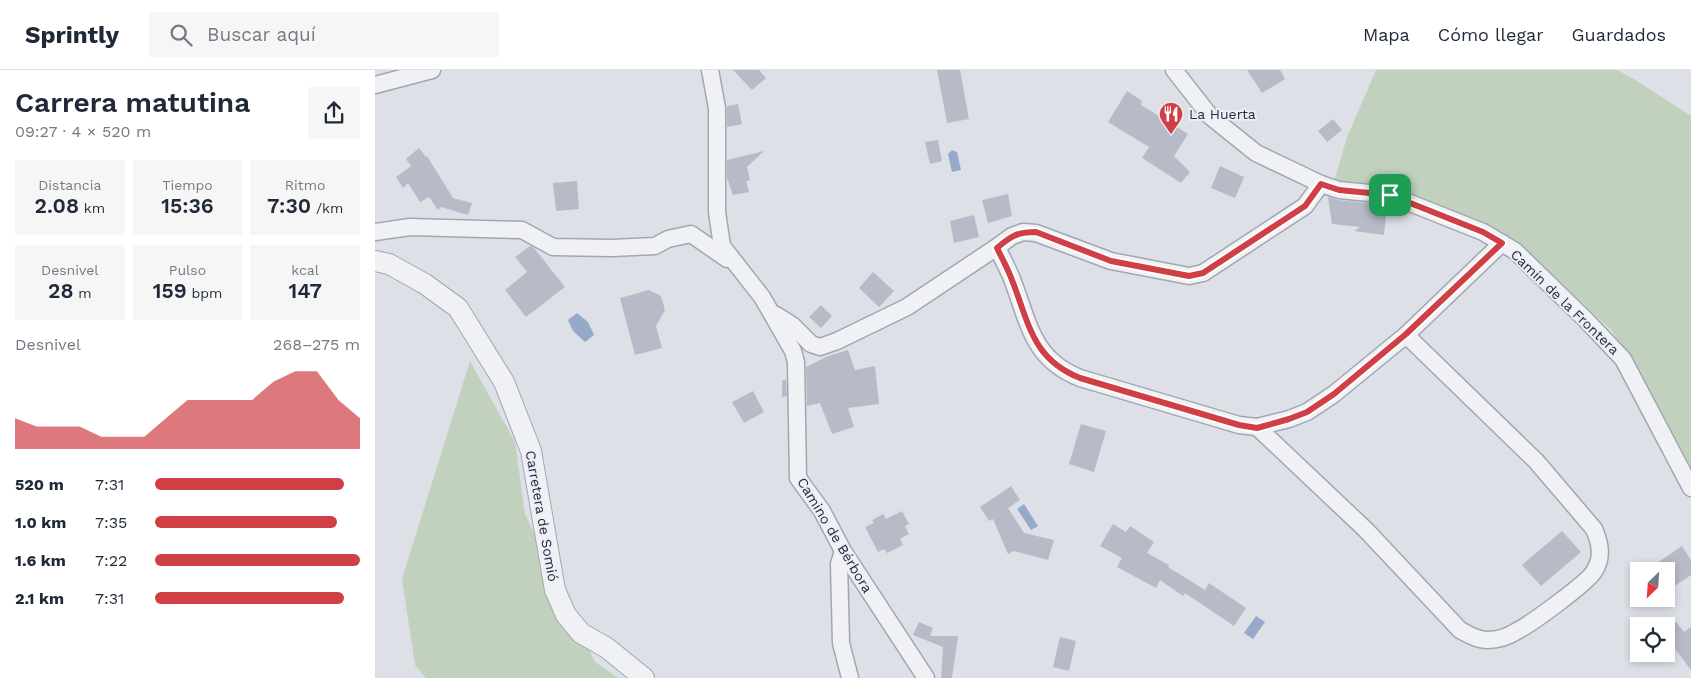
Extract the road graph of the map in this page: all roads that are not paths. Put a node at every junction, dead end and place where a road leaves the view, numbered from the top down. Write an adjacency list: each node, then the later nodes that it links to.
1 (432, 70): 4 (street)
2 (710, 70): 10 (street, Camino de Bérbora)
3 (1174, 70): 5 (street, Camín de la Frontera)
4 (375, 85)
5 (1321, 184): 7 (street, Camín de la Frontera); 8 (street)
6 (375, 232): 10 (street)
7 (1502, 243): 12 (street); 14 (street, Camín de la Frontera)
8 (997, 248): 11 (street); 13 (street)
9 (375, 261): 16 (street, Carretera de Somió)
10 (741, 270): 11 (street, Camino de Bérbora)
11 (771, 312): 15 (street, Camino de Bérbora)
12 (1406, 334): 13 (street); 13 (street)
13 (1257, 428)
14 (1691, 488)
15 (843, 551): 17 (street); 18 (street, Camino de Bérbora)
16 (644, 678)
17 (850, 678)
18 (926, 678)

